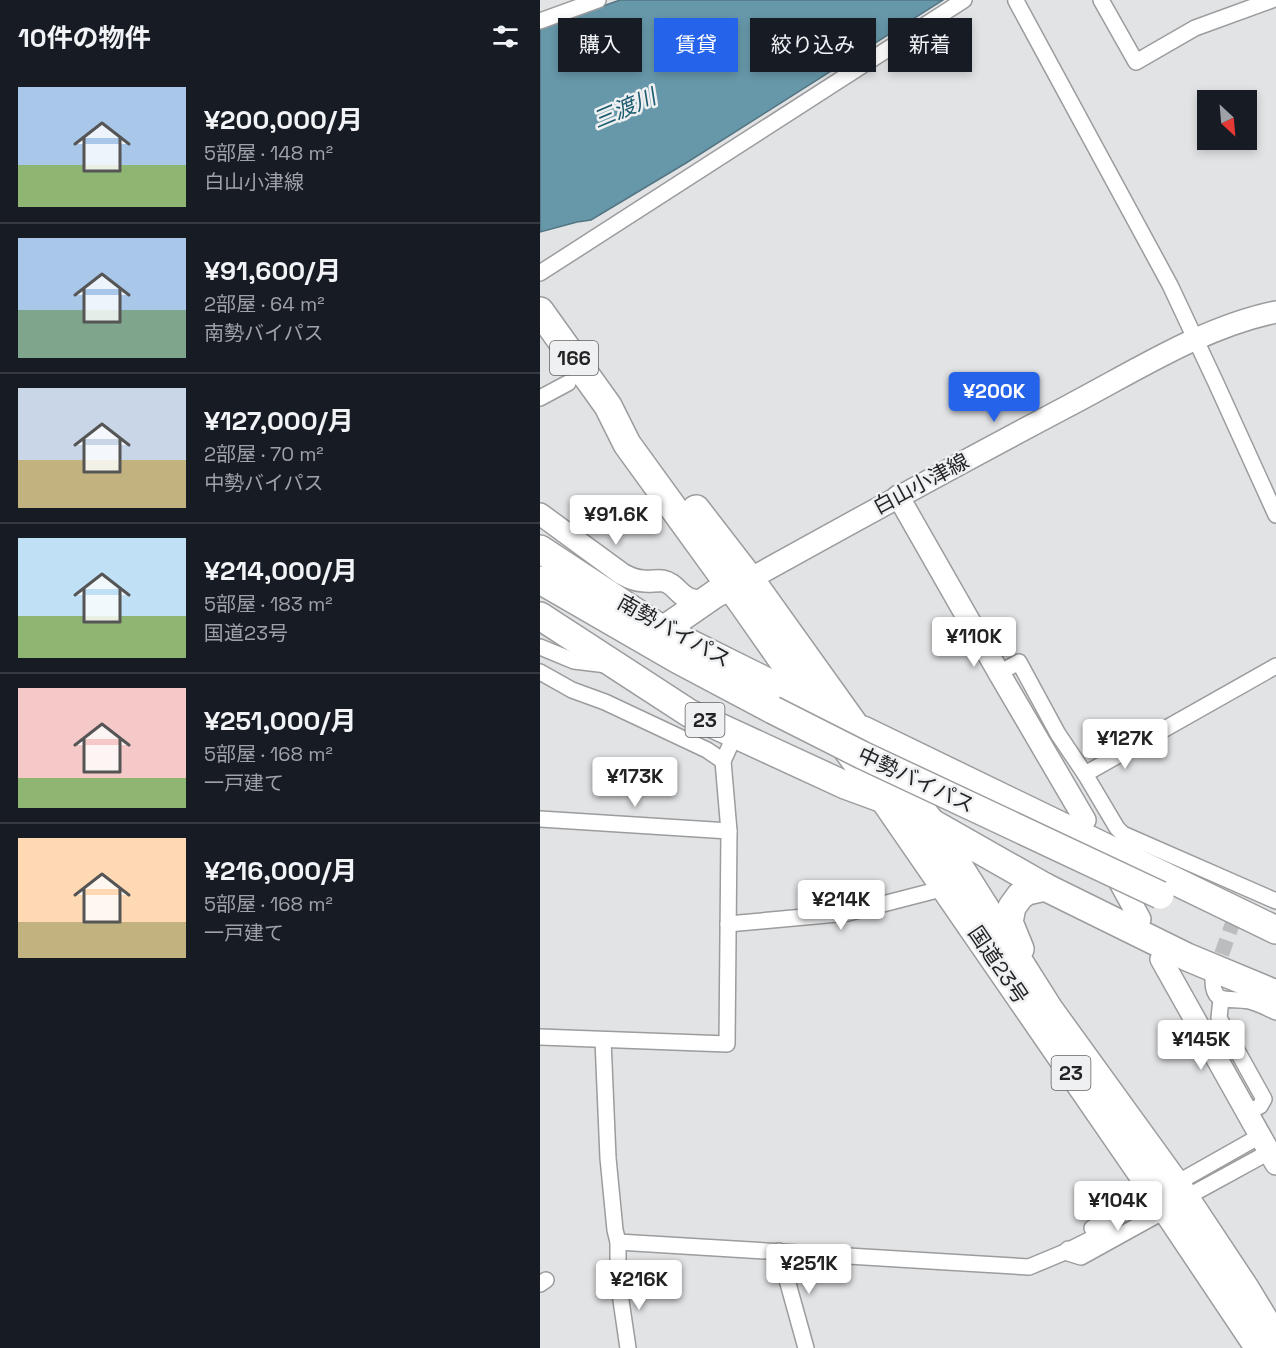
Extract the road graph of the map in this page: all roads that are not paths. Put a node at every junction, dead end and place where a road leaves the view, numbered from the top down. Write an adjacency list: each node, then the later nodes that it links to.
1 (598, 0): 6 (street)
2 (964, 0): 7 (street)
3 (1017, 0): 10 (street)
4 (1101, 0): 5 (street)
5 (1272, 0)
6 (540, 21)
7 (540, 273)
8 (540, 311): 18 (highway, 166)
9 (1276, 312): 10 (street, 白山小津線)
10 (1194, 339): 13 (street, 白山小津線); 15 (street)
11 (568, 383): 12 (street)
12 (540, 398)
13 (898, 496): 18 (street, 白山小津線); 27 (street)
14 (540, 514): 19 (street)
15 (1276, 515)
16 (540, 549): 22 (highway, 南勢バイパス / 23)
17 (540, 579): 49 (highway, 中勢バイパス / 23, bridge)
18 (740, 582): 20 (highway); 28 (highway, 国道23号 / 23); 29 (highway, 国道23号 / 23)
19 (674, 588): 20 (street); 22 (street)
20 (704, 601): 22 (highway)
21 (540, 616): 24 (highway, 23)
22 (667, 626): 28 (highway, 南勢バイパス / 23)
23 (540, 647): 24 (street)
24 (616, 666): 30 (highway, 23)
25 (1276, 666): 32 (street)
26 (540, 672): 31 (street)
27 (999, 673): 32 (street); 36 (street)
28 (813, 704): 29 (highway, 23); 34 (highway, 国道23号 / 23)
29 (856, 727): 37 (highway, 国道23号 / 23); 48 (highway, 23)
30 (735, 735): 31 (street); 33 (highway, 23)
31 (723, 761): 38 (street)
32 (1085, 774): 43 (street)
33 (845, 785): 34 (highway, 23); 39 (highway, 23)
34 (883, 798): 37 (highway, 23); 39 (highway, 国道23号 / 23)
35 (540, 819): 38 (street)
36 (1085, 820)
37 (931, 822): 41 (highway, 23); 54 (highway, 国道23号 / 23)
38 (729, 831): 47 (street)
39 (929, 865): 42 (highway, 国道23号 / 23)
40 (1111, 865): 46 (street)
41 (1045, 887): 52 (highway, 23); 54 (highway)
42 (945, 888): 47 (street); 61 (highway, 国道23号 / 23)
43 (1244, 888): 44 (street); 45 (street)
44 (1276, 901)
45 (1239, 905)
46 (1140, 920)
47 (728, 924): 57 (street)
48 (1276, 930)
49 (1276, 949)
50 (1161, 959): 58 (street)
51 (1213, 978): 53 (street)
52 (1276, 994)
53 (1221, 999): 55 (street); 58 (street)
54 (1049, 1009): 61 (highway, 国道23号 / 23)
55 (1276, 1011)
56 (540, 1037): 57 (street)
57 (603, 1040): 63 (street)
58 (1247, 1113): 59 (street)
59 (1267, 1149): 60 (street); 61 (street)
60 (1219, 1169)
61 (1170, 1196): 65 (street); 66 (highway, 国道23号 / 23); 69 (highway, 国道23号 / 23)
62 (1113, 1228): 65 (street)
63 (618, 1242): 64 (street); 67 (street)
64 (779, 1251): 65 (street); 68 (street)
65 (1065, 1252)
66 (1276, 1339)
67 (628, 1348)
68 (806, 1348)
69 (1260, 1348)

